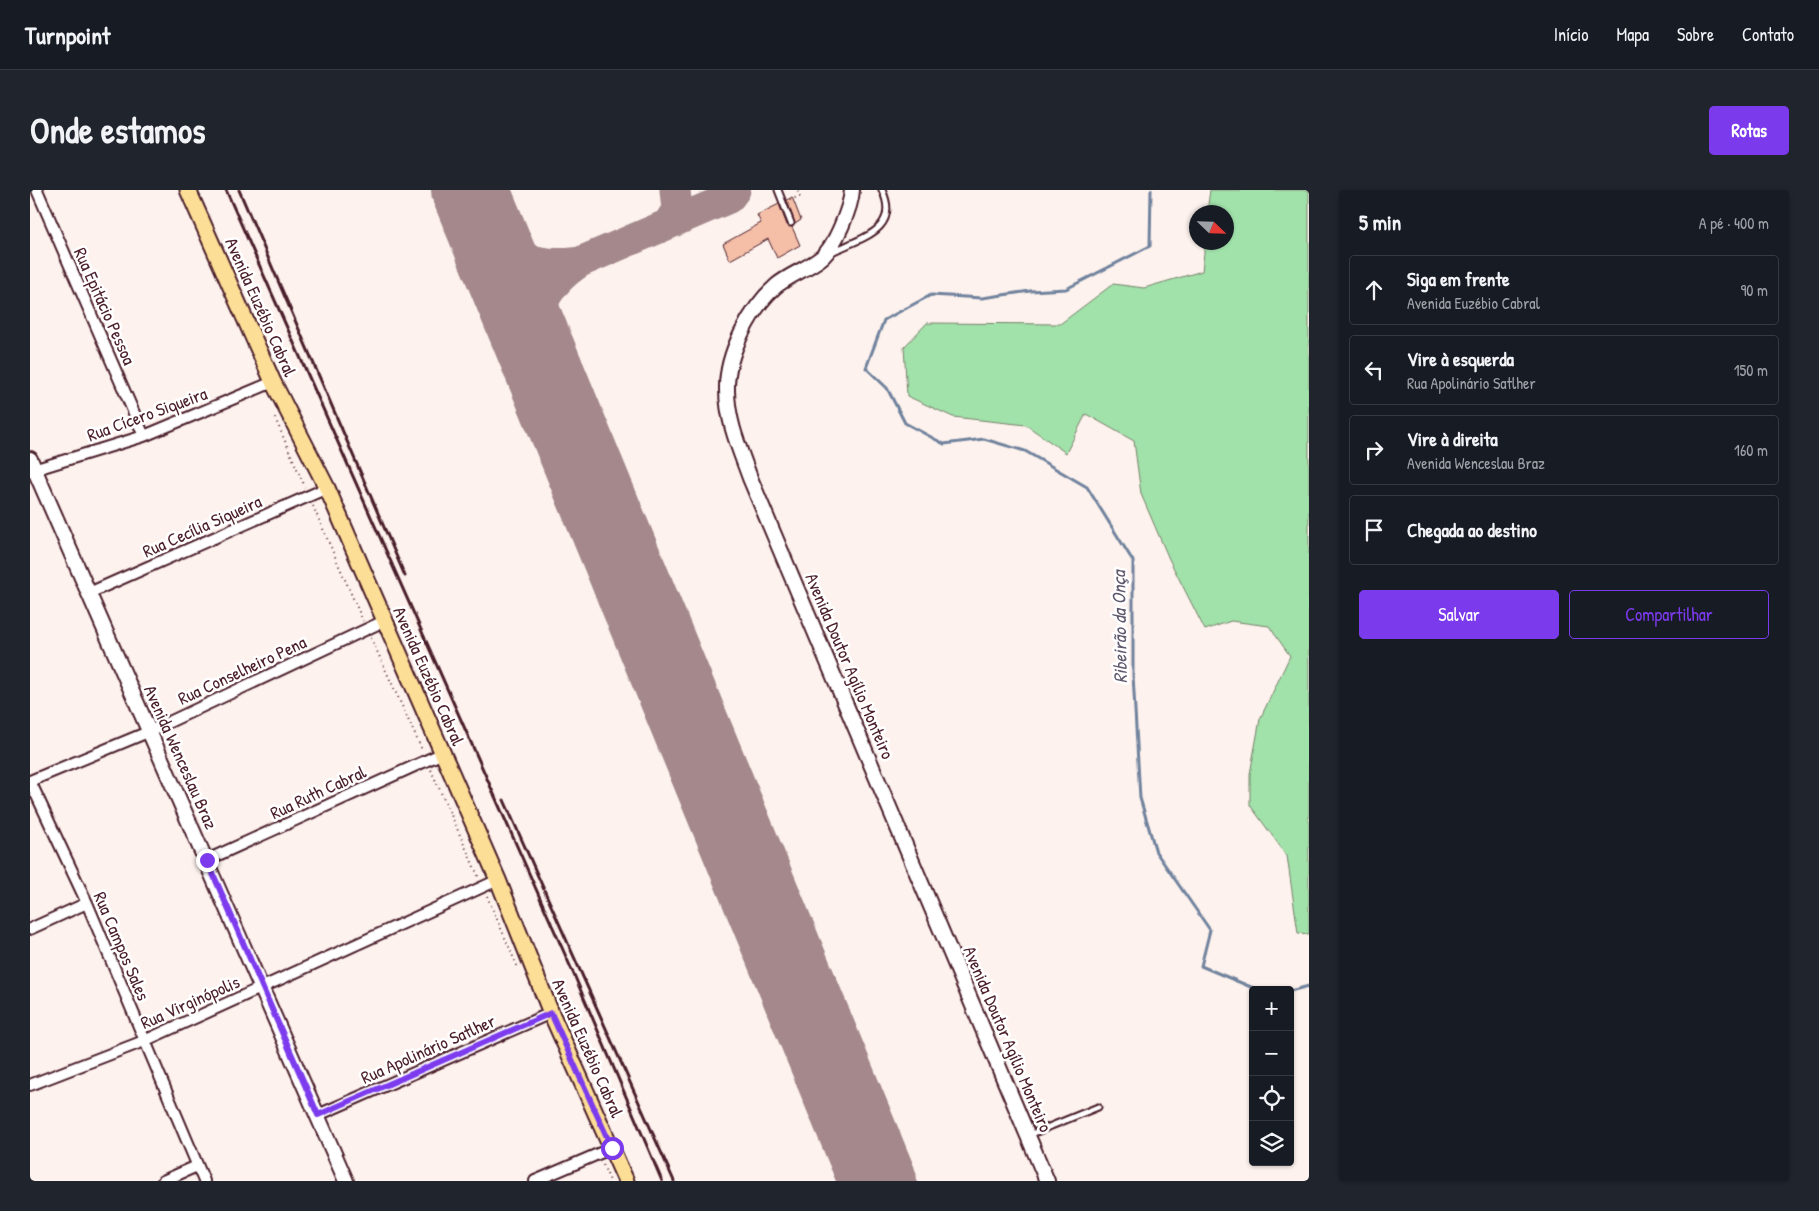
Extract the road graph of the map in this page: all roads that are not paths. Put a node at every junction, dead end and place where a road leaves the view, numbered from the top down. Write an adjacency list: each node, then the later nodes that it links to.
1 (37, 190): 9 (street, Rua Epitácio Pessoa)
2 (188, 190): 8 (main road, Avenida Euzébio Cabral)
3 (778, 190): 6 (lane)
4 (852, 190): 7 (street, Avenida Doutor Agílio Monteiro)
5 (882, 190): 7 (lane)
6 (791, 223)
7 (823, 257): 27 (street, Avenida Doutor Agílio Monteiro)
8 (273, 382): 9 (street, Rua Cícero Siqueira); 11 (main road, Avenida Euzébio Cabral)
9 (144, 436): 10 (street, Rua Cícero Siqueira)
10 (32, 466): 12 (street, Avenida Wenceslau Braz)
11 (327, 488): 12 (street, Rua Cecília Siqueira); 13 (main road, Avenida Euzébio Cabral)
12 (89, 593): 14 (street, Avenida Wenceslau Braz)
13 (384, 621): 14 (street, Rua Conselheiro Pena); 15 (main road, Avenida Euzébio Cabral)
14 (148, 732): 16 (street, Rua Conselheiro Pena); 17 (street, Avenida Wenceslau Braz)
15 (443, 753): 17 (street, Rua Ruth Cabral); 18 (main road, Avenida Euzébio Cabral)
16 (30, 781): 19 (street, Rua Campos Sales)
17 (207, 860): 21 (street, Avenida Wenceslau Braz)
18 (498, 880): 21 (street, Rua Virginópolis); 22 (main road, Avenida Euzébio Cabral)
19 (87, 903): 20 (street); 23 (street, Rua Campos Sales)
20 (30, 929)
21 (262, 987): 23 (street, Rua Virginópolis); 26 (street, Avenida Wenceslau Braz)
22 (551, 1013): 26 (street, Rua Apolinário Satlher); 28 (main road, Avenida Euzébio Cabral)
23 (144, 1041): 24 (street, Rua Virginópolis); 29 (street, Rua Campos Sales)
24 (30, 1085)
25 (1098, 1107): 27 (lane)
26 (318, 1115): 32 (street, Avenida Wenceslau Braz)
27 (1028, 1135): 35 (street, Avenida Doutor Agílio Monteiro)
28 (605, 1151): 33 (street); 34 (main road, Avenida Euzébio Cabral)
29 (197, 1166): 30 (street); 31 (street, Rua Campos Sales)
30 (163, 1181)
31 (204, 1181)
32 (346, 1181)
33 (535, 1181)
34 (626, 1181)
35 (1047, 1181)

